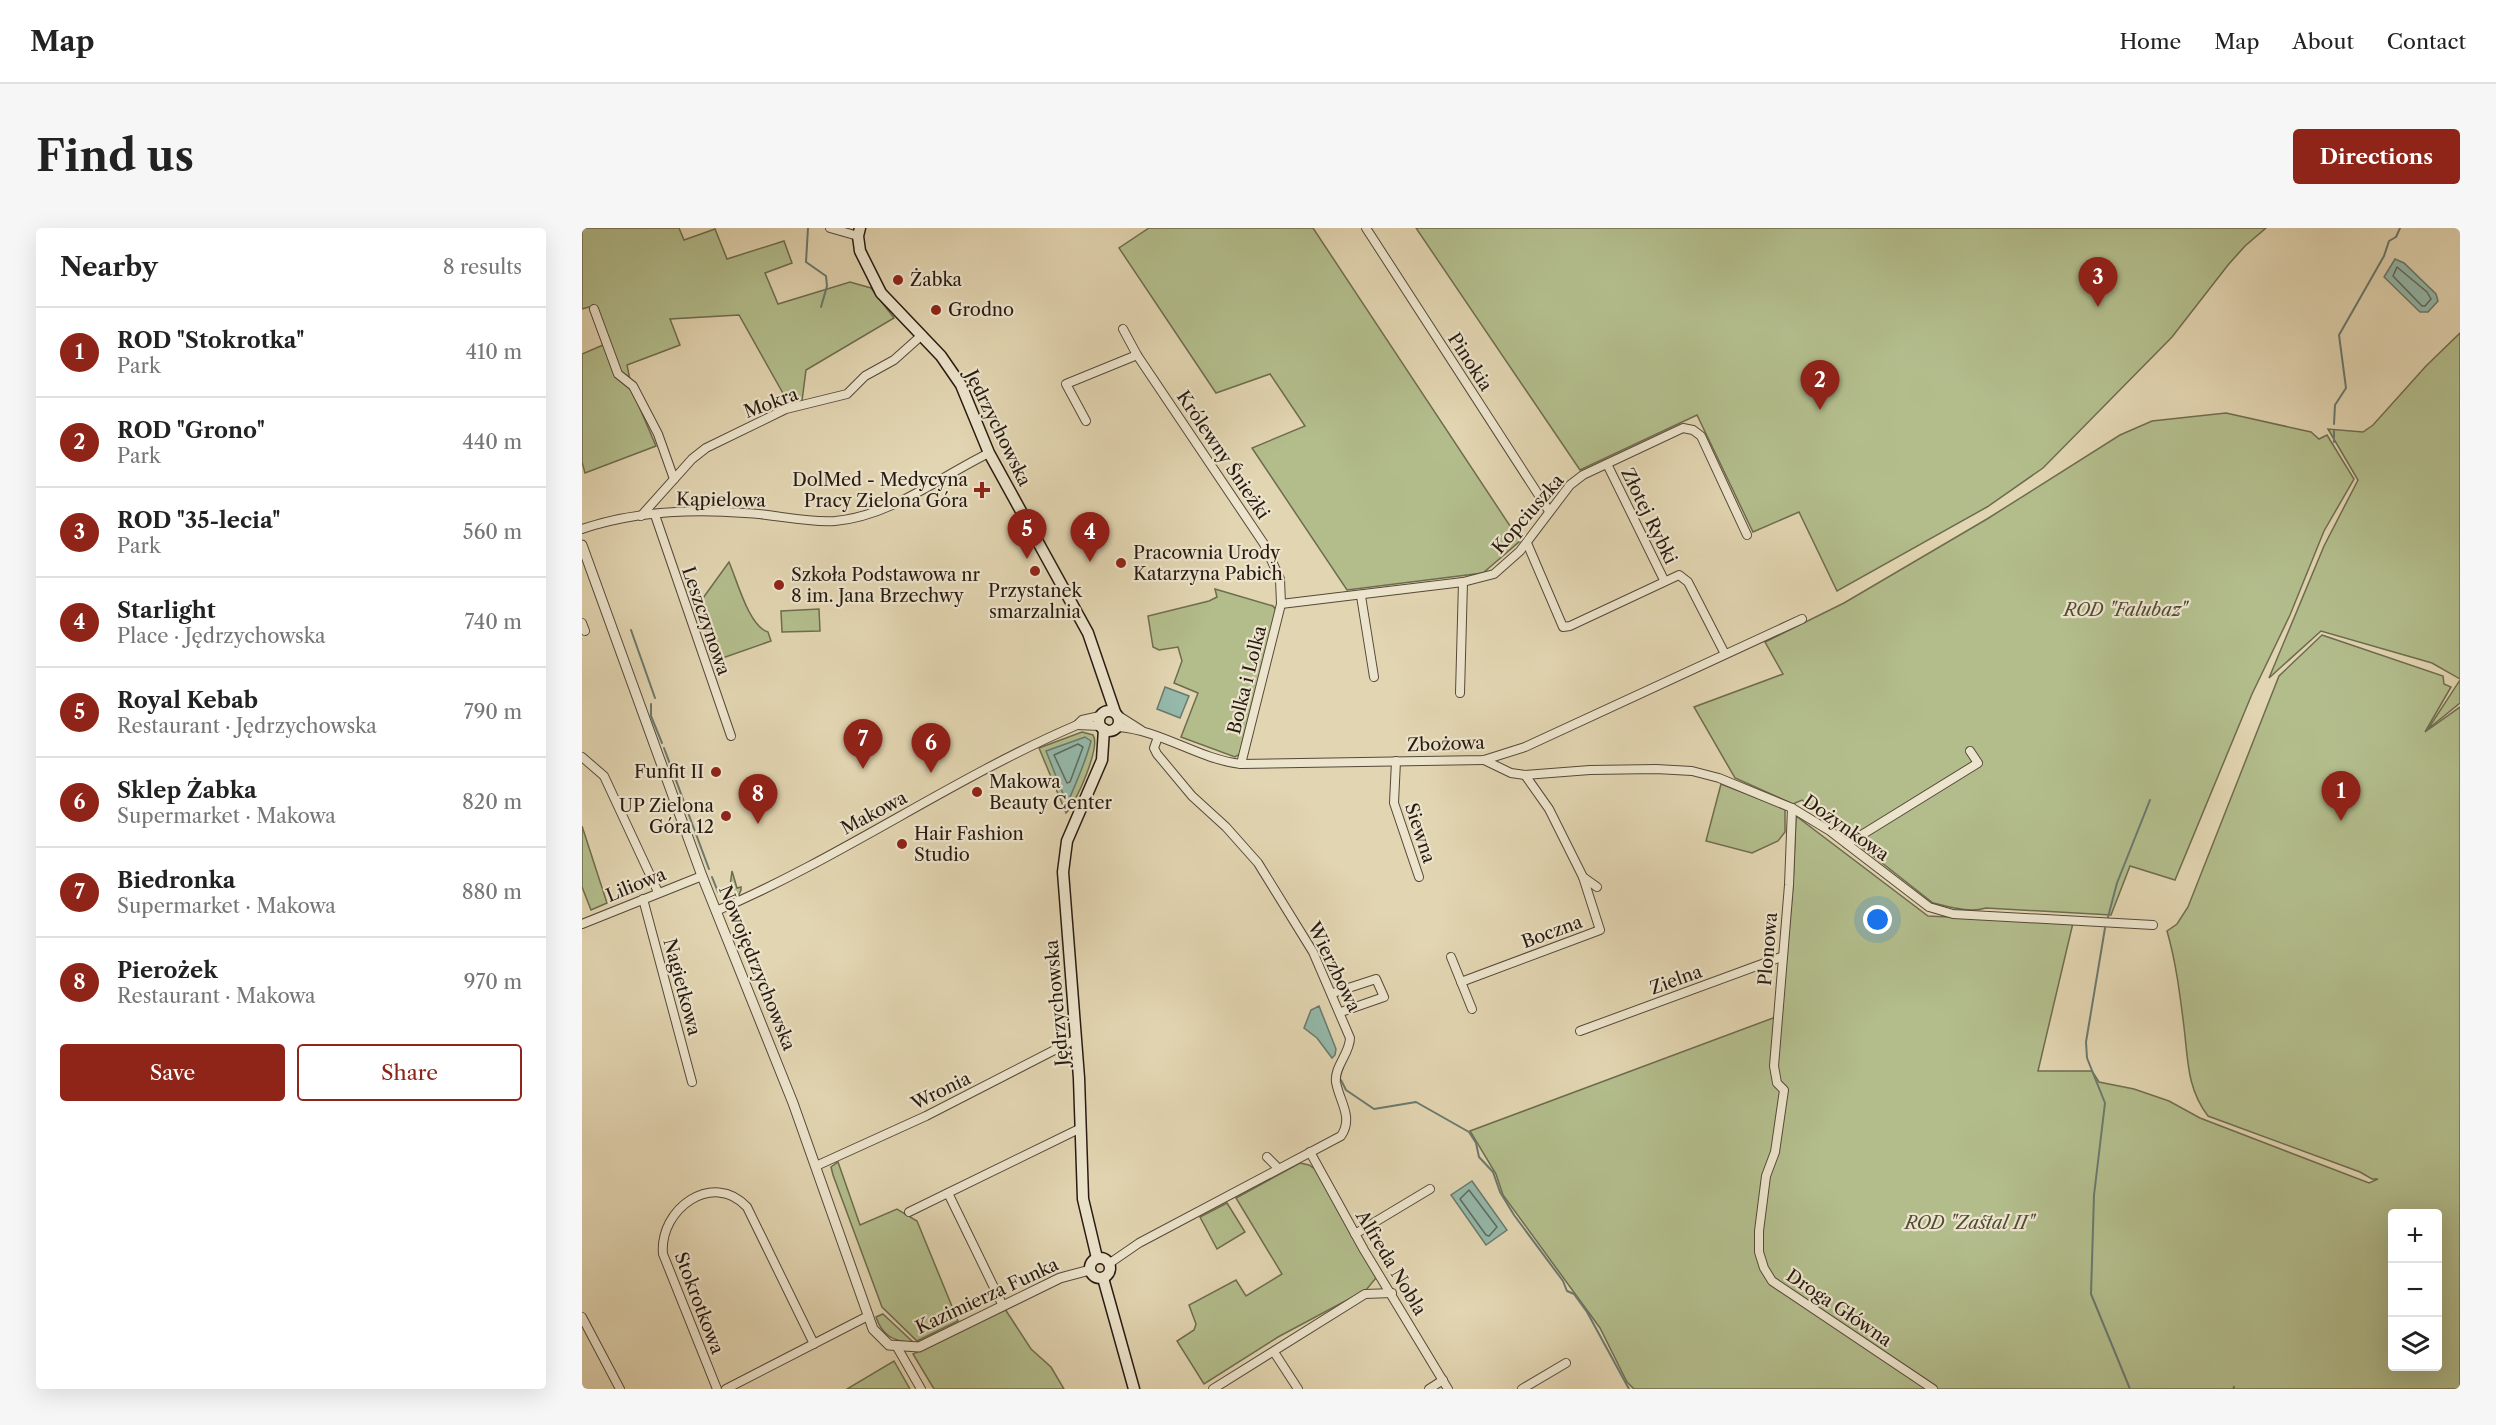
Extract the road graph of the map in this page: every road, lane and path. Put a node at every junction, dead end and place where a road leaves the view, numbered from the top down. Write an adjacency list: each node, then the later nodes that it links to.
1 (830, 228): 3 (street)
2 (1366, 228): 12 (street, Pinokia)
3 (859, 232): 6 (main road, Jędrzychowska)
4 (594, 309): 11 (street)
5 (1123, 329): 7 (street, Królewny Śnieżki)
6 (922, 335): 9 (main road, Jędrzychowska); 11 (street, Mokra)
7 (1137, 355): 8 (street); 22 (street, Królewny Śnieżki)
8 (1086, 421)
9 (989, 453): 13 (street, Kąpielowa); 27 (main road, Jędrzychowska)
10 (1607, 464): 12 (street, Kopciuszka); 16 (street, Kopciuszka); 19 (street, Złotej Rybki)
11 (674, 479): 14 (street, Mokra)
12 (1549, 511): 17 (street, Kopciuszka)
13 (655, 515): 14 (street, Kąpielowa); 28 (street, Leszczynowa)
14 (641, 516): 15 (street, Kąpielowa)
15 (582, 529)
16 (1747, 534)
17 (1527, 543): 19 (street); 20 (street, Kopciuszka)
18 (582, 545): 38 (street, Nowojędrzychowska)
19 (1664, 580): 24 (street)
20 (1463, 582): 21 (street, Kopciuszka); 26 (street)
21 (1361, 596): 22 (street, Kopciuszka); 25 (street)
22 (1281, 604): 34 (street, Bolka i Lolka)
23 (1802, 619): 24 (street, Zbożowa)
24 (1725, 654): 32 (street, Zbożowa)
25 (1374, 677)
26 (1460, 693)
27 (1109, 721): 29 (street, Zbożowa); 44 (street, Makowa); 54 (main road, Jędrzychowska)
28 (731, 736)
29 (1158, 737): 34 (street, Zbożowa); 50 (street, Wierzbowa)
30 (1970, 751): 37 (street)
31 (582, 757): 42 (street)
32 (1484, 760): 33 (street, Zbożowa); 35 (street, Dożynkowa)
33 (1395, 761): 34 (street, Zbożowa); 39 (street, Siewna)
34 (1241, 764)
35 (1525, 775): 36 (street, Dożynkowa); 40 (street, Boczna)
36 (1792, 808): 37 (street, Dożynkowa); 48 (street, Plonowa)
37 (1847, 844): 46 (street, Dożynkowa)
38 (702, 876): 42 (street, Liliowa); 44 (street, Nowojędrzychowska)
39 (1419, 878)
40 (1582, 878): 41 (street); 49 (street, Boczna)
41 (1597, 887)
42 (658, 892): 43 (street, Liliowa)
43 (643, 899): 45 (street, Liliowa); 55 (street, Nagietkowa)
44 (717, 911): 60 (street, Nowojędrzychowska)
45 (582, 924)
46 (2153, 925)
47 (1451, 957): 49 (street)
48 (1781, 957): 53 (street, Zielna); 56 (street, Plonowa)
49 (1461, 982): 51 (street)
50 (1333, 993): 52 (street, Wierzbowa); 52 (street)
51 (1472, 1009)
52 (1341, 1012): 58 (street, Wierzbowa)
53 (1581, 1031)
54 (1076, 1039): 57 (main road, Jędrzychowska); 60 (street, Wronia)
55 (692, 1082)
56 (1784, 1090): 89 (street, Droga Główna)
57 (1081, 1128): 63 (street); 66 (main road, Jędrzychowska)
58 (1310, 1152): 61 (street, Wierzbowa); 65 (street, Alfreda Nobla)
59 (1267, 1157): 61 (street)
60 (816, 1166): 72 (street, Nowojędrzychowska)
61 (1278, 1168): 67 (street, Wierzbowa)
62 (1430, 1189): 65 (street)
63 (948, 1193): 64 (street); 71 (street)
64 (909, 1212)
65 (1355, 1234): 70 (street, Alfreda Nobla)
66 (1097, 1258): 67 (main road); 68 (main road)
67 (1110, 1263): 69 (main road)
68 (1090, 1270): 69 (main road); 71 (street, Kazimierza Funka)
69 (1103, 1278): 83 (main road)
70 (1392, 1293): 76 (street); 78 (street, Alfreda Nobla)
71 (1003, 1306): 75 (street, Kazimierza Funka)
72 (868, 1316): 74 (street); 75 (street, Nowojędrzychowska)
73 (582, 1317): 79 (street)
74 (814, 1344): 80 (street, Stokrotkowa); 81 (street)
75 (897, 1347): 82 (street, Nowojędrzychowska)
76 (1274, 1352): 84 (street); 85 (street)
77 (1566, 1363): 88 (street)
78 (1443, 1380): 86 (street); 87 (street, Alfreda Nobla)
79 (620, 1389)
80 (717, 1389)
81 (726, 1389)
82 (921, 1389)
83 (1134, 1389)
84 (1213, 1389)
85 (1298, 1389)
86 (1429, 1389)
87 (1448, 1389)
88 (1522, 1389)
89 (1933, 1389)

